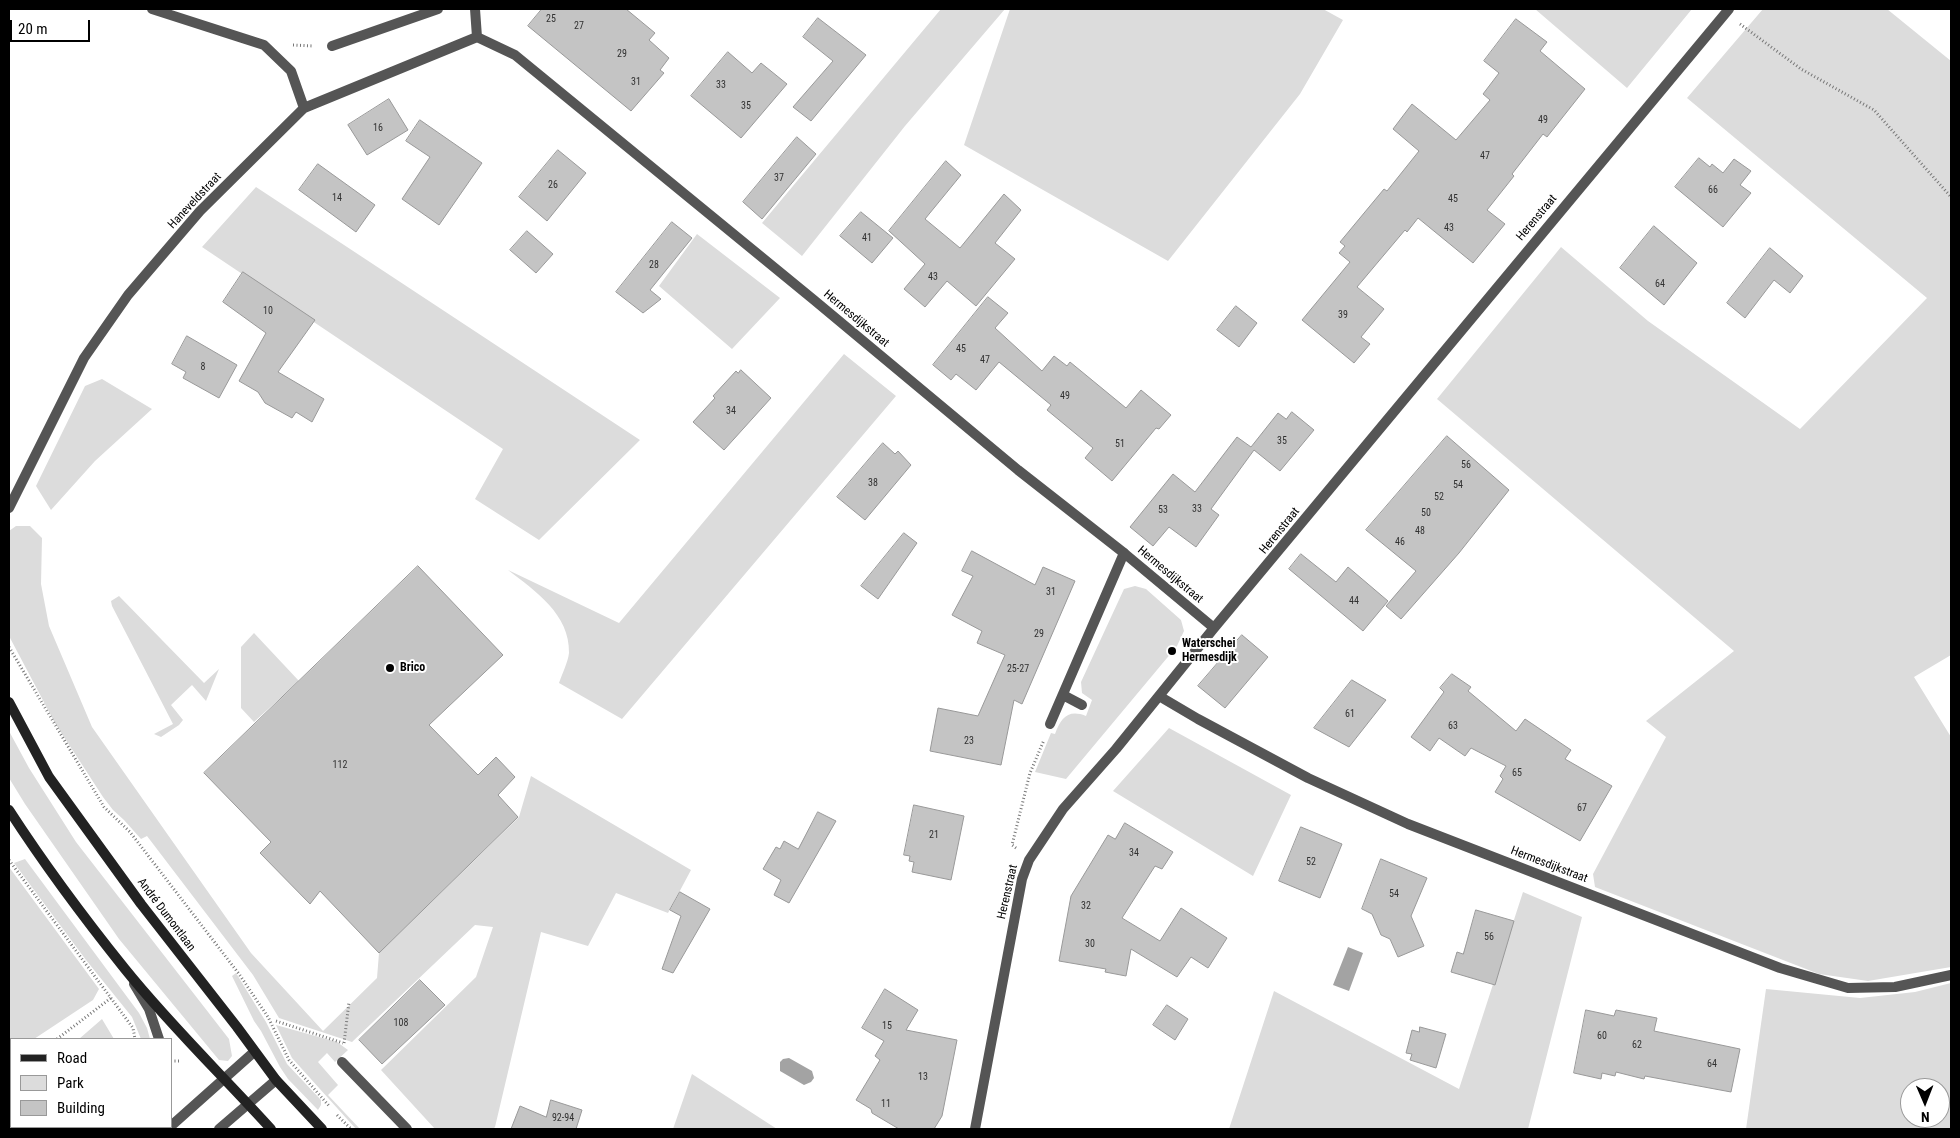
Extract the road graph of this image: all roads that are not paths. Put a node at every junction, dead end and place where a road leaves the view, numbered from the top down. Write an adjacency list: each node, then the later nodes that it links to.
1 (152, 9): 7 (street)
2 (438, 9): 6 (street)
3 (475, 9): 5 (street)
4 (1729, 9): 10 (street, Herenstraat)
5 (477, 37): 7 (street, Haneveldstraat); 9 (street, Hermesdijkstraat)
6 (332, 46)
7 (304, 108): 8 (street, Haneveldstraat)
8 (9, 508)
9 (1124, 553): 10 (street, Hermesdijkstraat); 11 (street)
10 (1214, 628): 12 (street, Herenstraat)
11 (1063, 695): 14 (street); 15 (street)
12 (1159, 696): 18 (street, Hermesdijkstraat); 30 (street, Herenstraat)
13 (9, 702): 20 (main road, André Dumontlaan)
14 (1082, 704)
15 (1050, 724)
16 (9, 810): 17 (main road)
17 (126, 970): 19 (street); 22 (main road)
18 (1951, 975)
19 (159, 1038)
20 (254, 1052): 22 (street); 23 (main road, André Dumontlaan)
21 (342, 1062): 29 (street)
22 (224, 1079): 24 (main road); 25 (street)
23 (276, 1080): 24 (street); 28 (main road, André Dumontlaan)
24 (248, 1104): 26 (street); 27 (main road)
25 (172, 1124)
26 (219, 1129)
27 (271, 1129)
28 (322, 1129)
29 (407, 1129)
30 (975, 1129)

